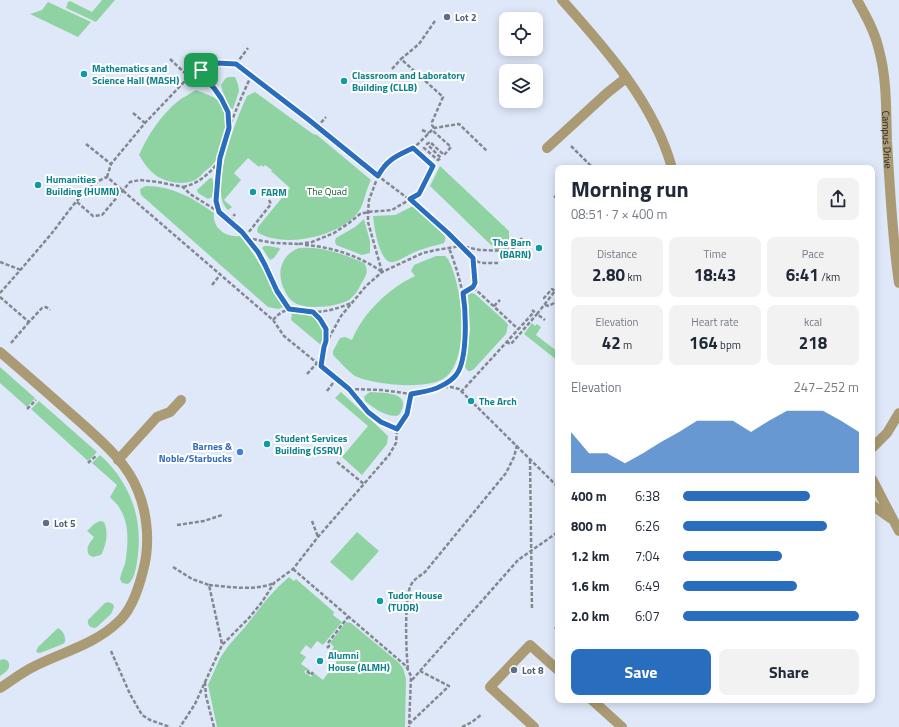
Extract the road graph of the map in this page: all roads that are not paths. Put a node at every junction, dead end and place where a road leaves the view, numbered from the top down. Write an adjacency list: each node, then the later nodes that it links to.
1 (562, 0): 3 (street)
2 (857, 0): 6 (street, Campus Drive)
3 (626, 78): 4 (street); 5 (street)
4 (547, 148)
5 (671, 165)
6 (899, 283)
7 (0, 352): 11 (street)
8 (181, 400): 11 (street)
9 (899, 413): 10 (street)
10 (875, 445)
11 (118, 460): 17 (street)
12 (875, 484): 14 (street)
13 (875, 507): 14 (street)
14 (896, 519): 15 (street)
15 (899, 531)
16 (555, 667): 19 (street)
17 (0, 688)
18 (595, 703): 20 (street)
19 (534, 727)
20 (622, 727)

